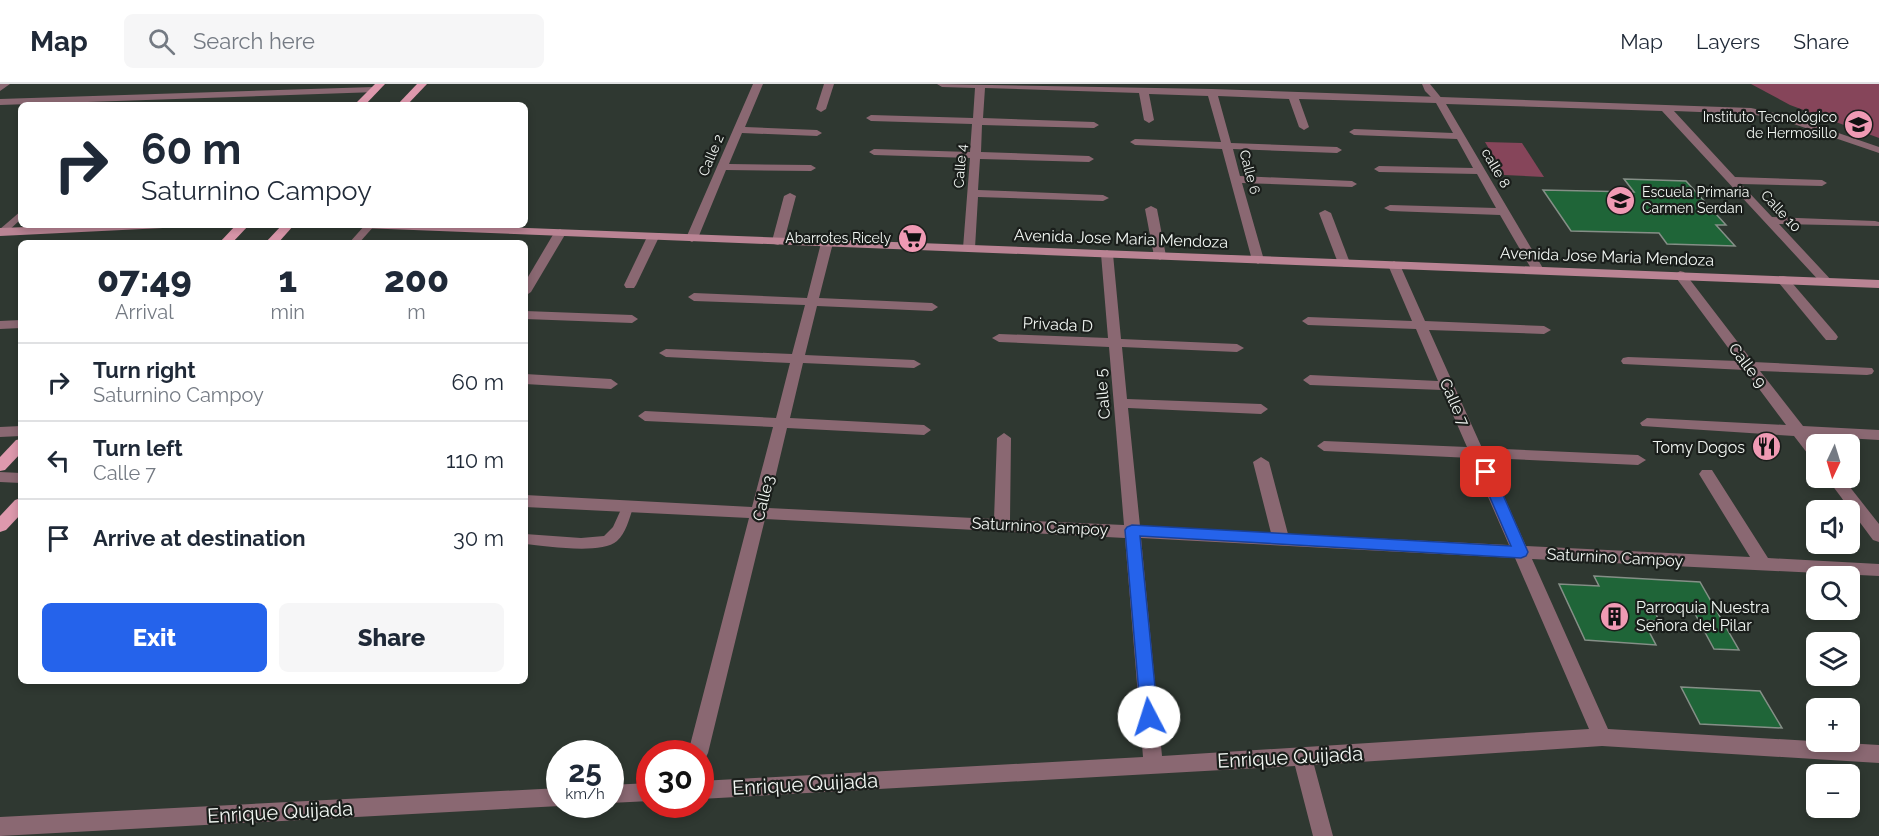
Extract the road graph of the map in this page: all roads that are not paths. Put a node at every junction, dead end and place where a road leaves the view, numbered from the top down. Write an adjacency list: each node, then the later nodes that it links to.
1 (5, 84): 10 (street)
2 (116, 84): 14 (street)
3 (422, 84): 18 (main road)
4 (758, 84): 26 (street, Calle 2)
5 (829, 84): 20 (street)
6 (942, 84): 8 (street)
7 (1426, 84): 15 (lane, calle 8)
8 (985, 85): 11 (street); 23 (street, Calle 4)
9 (377, 87): 14 (street); 17 (main road)
10 (0, 88)
11 (1143, 90): 12 (street); 22 (street)
12 (1212, 92): 13 (street); 31 (street, Calle 6)
13 (1293, 95): 15 (street); 25 (street)
14 (101, 98): 16 (street)
15 (1439, 100): 19 (street); 29 (street, calle 8)
16 (0, 102)
17 (362, 102)
18 (405, 102)
19 (1664, 107): 33 (street); 42 (street, Calle 10)
20 (821, 109)
21 (872, 118): 23 (street)
22 (1149, 120)
23 (978, 121): 24 (street); 35 (street, Calle 4)
24 (1094, 125)
25 (1304, 127)
26 (738, 130): 28 (street); 37 (street, Calle 2)
27 (1354, 132): 29 (street)
28 (817, 133)
29 (1460, 135): 40 (street, calle 8)
30 (1136, 142): 31 (street)
31 (1227, 146): 32 (street); 41 (street, Calle 6)
32 (1337, 150)
33 (1879, 150)
34 (874, 152): 35 (street)
35 (975, 155): 36 (street); 45 (street, Calle 4)
36 (1089, 159)
37 (722, 166): 38 (street); 63 (street, Calle 2)
38 (811, 168)
39 (1379, 169): 40 (street)
40 (1480, 171): 50 (street, calle 8)
41 (1236, 179): 44 (street); 72 (street, Calle 6)
42 (1732, 180): 43 (street); 53 (street, Calle 10)
43 (1822, 183)
44 (1352, 184)
45 (973, 193): 47 (street); 69 (street, Calle 4)
46 (790, 196): 67 (street)
47 (1103, 198)
48 (1390, 208): 50 (street)
49 (1151, 209): 71 (street)
50 (1504, 212): 75 (street, calle 8)
51 (1325, 213): 73 (street)
52 (18, 217): 60 (lane)
53 (1769, 220): 54 (street); 78 (street, Calle 10)
54 (1875, 224)
55 (76, 228): 60 (street)
56 (240, 228): 64 (main road)
57 (285, 228): 65 (main road)
58 (367, 228): 66 (lane)
59 (484, 228): 61 (street, Avenida Jose Maria Mendoza)
60 (1, 232)
61 (560, 233): 62 (street, Avenida Jose Maria Mendoza); 81 (street)
62 (653, 237): 63 (street, Avenida Jose Maria Mendoza); 80 (street)
63 (692, 238): 67 (street, Avenida Jose Maria Mendoza)
64 (228, 240)
65 (274, 240)
66 (357, 240)
67 (777, 241): 68 (street, Avenida Jose Maria Mendoza)
68 (827, 243): 69 (street, Avenida Jose Maria Mendoza); 83 (street, Calle3)
69 (969, 248): 70 (street, Avenida Jose Maria Mendoza)
70 (1107, 254): 71 (street, Avenida Jose Maria Mendoza); 94 (street, Calle 5)
71 (1160, 256): 72 (street, Avenida Jose Maria Mendoza)
72 (1258, 260): 73 (street, Avenida Jose Maria Mendoza)
73 (1344, 263): 74 (street, Avenida Jose Maria Mendoza)
74 (1394, 265): 75 (street, Avenida Jose Maria Mendoza); 90 (street, Calle 7)
75 (1538, 270): 76 (street, Avenida Jose Maria Mendoza)
76 (1680, 275): 77 (street, Avenida Jose Maria Mendoza); 100 (street, Calle 9)
77 (1783, 280): 78 (street, Avenida Jose Maria Mendoza); 92 (street)
78 (1827, 282): 79 (street, Avenida Jose Maria Mendoza)
79 (1879, 284)
80 (630, 285)
81 (528, 287)
82 (694, 297): 83 (street)
83 (812, 302): 84 (street); 97 (street, Calle3)
84 (932, 307)
85 (528, 315): 86 (street)
86 (632, 320)
87 (1308, 321): 90 (street)
88 (18, 324): 89 (street)
89 (0, 325)
90 (1421, 325): 91 (street); 105 (street, Calle 7)
91 (1544, 330)
92 (1831, 337)
93 (999, 338): 94 (street, Privada D)
94 (1115, 343): 95 (street, Privada D); 106 (street, Calle 5)
95 (1237, 348)
96 (666, 353): 97 (street)
97 (798, 359): 99 (street); 109 (street, Calle3)
98 (1628, 361): 100 (street)
99 (914, 364)
100 (1750, 367): 101 (street); 113 (street, Calle 9)
101 (1867, 371)
102 (528, 379): 104 (street)
103 (1310, 380): 105 (street)
104 (611, 384)
105 (1448, 386): 120 (street, Calle 7)
106 (1121, 403): 107 (street); 134 (street, Calle 5)
107 (1261, 409)
108 (645, 416): 109 (street)
109 (782, 423): 111 (street); 131 (street, Calle3)
110 (1647, 423): 113 (street)
111 (924, 430)
112 (18, 431): 114 (street)
113 (1799, 431): 115 (street); 117 (street, Calle 9)
114 (0, 432)
115 (1879, 435)
116 (1004, 438): 132 (street)
117 (1806, 440)
118 (1324, 446): 120 (street)
119 (18, 447): 123 (main road)
120 (1477, 453): 121 (street); 138 (street, Calle 7)
121 (1638, 460)
122 (1262, 462): 137 (street)
123 (0, 465)
124 (1707, 474): 139 (street)
125 (0, 477): 126 (street)
126 (18, 478)
127 (1842, 488): 135 (street)
128 (528, 501): 130 (street, Saturnino Campoy)
129 (18, 507): 133 (main road)
130 (627, 508): 131 (street, Saturnino Campoy); 136 (lane)
131 (759, 514): 132 (street, Saturnino Campoy); 142 (street, Calle3)
132 (1002, 525): 134 (street, Saturnino Campoy)
133 (0, 526)
134 (1132, 530): 137 (street, Saturnino Campoy); 145 (street, Calle 5)
135 (1879, 536)
136 (528, 539)
137 (1281, 539): 138 (street, Saturnino Campoy)
138 (1521, 552): 139 (street, Saturnino Campoy); 141 (street, Calle 7)
139 (1764, 565): 140 (street, Saturnino Campoy)
140 (1879, 570)
141 (1602, 737): 143 (street, Enrique Quijada); 144 (street, Enrique Quijada)
142 (701, 740)
143 (1879, 754)
144 (1302, 757): 145 (street, Enrique Quijada); 149 (street)
145 (1153, 764): 146 (street, Enrique Quijada)
146 (714, 789)
147 (546, 798): 148 (street, Enrique Quijada)
148 (0, 827)
149 (1323, 836)

